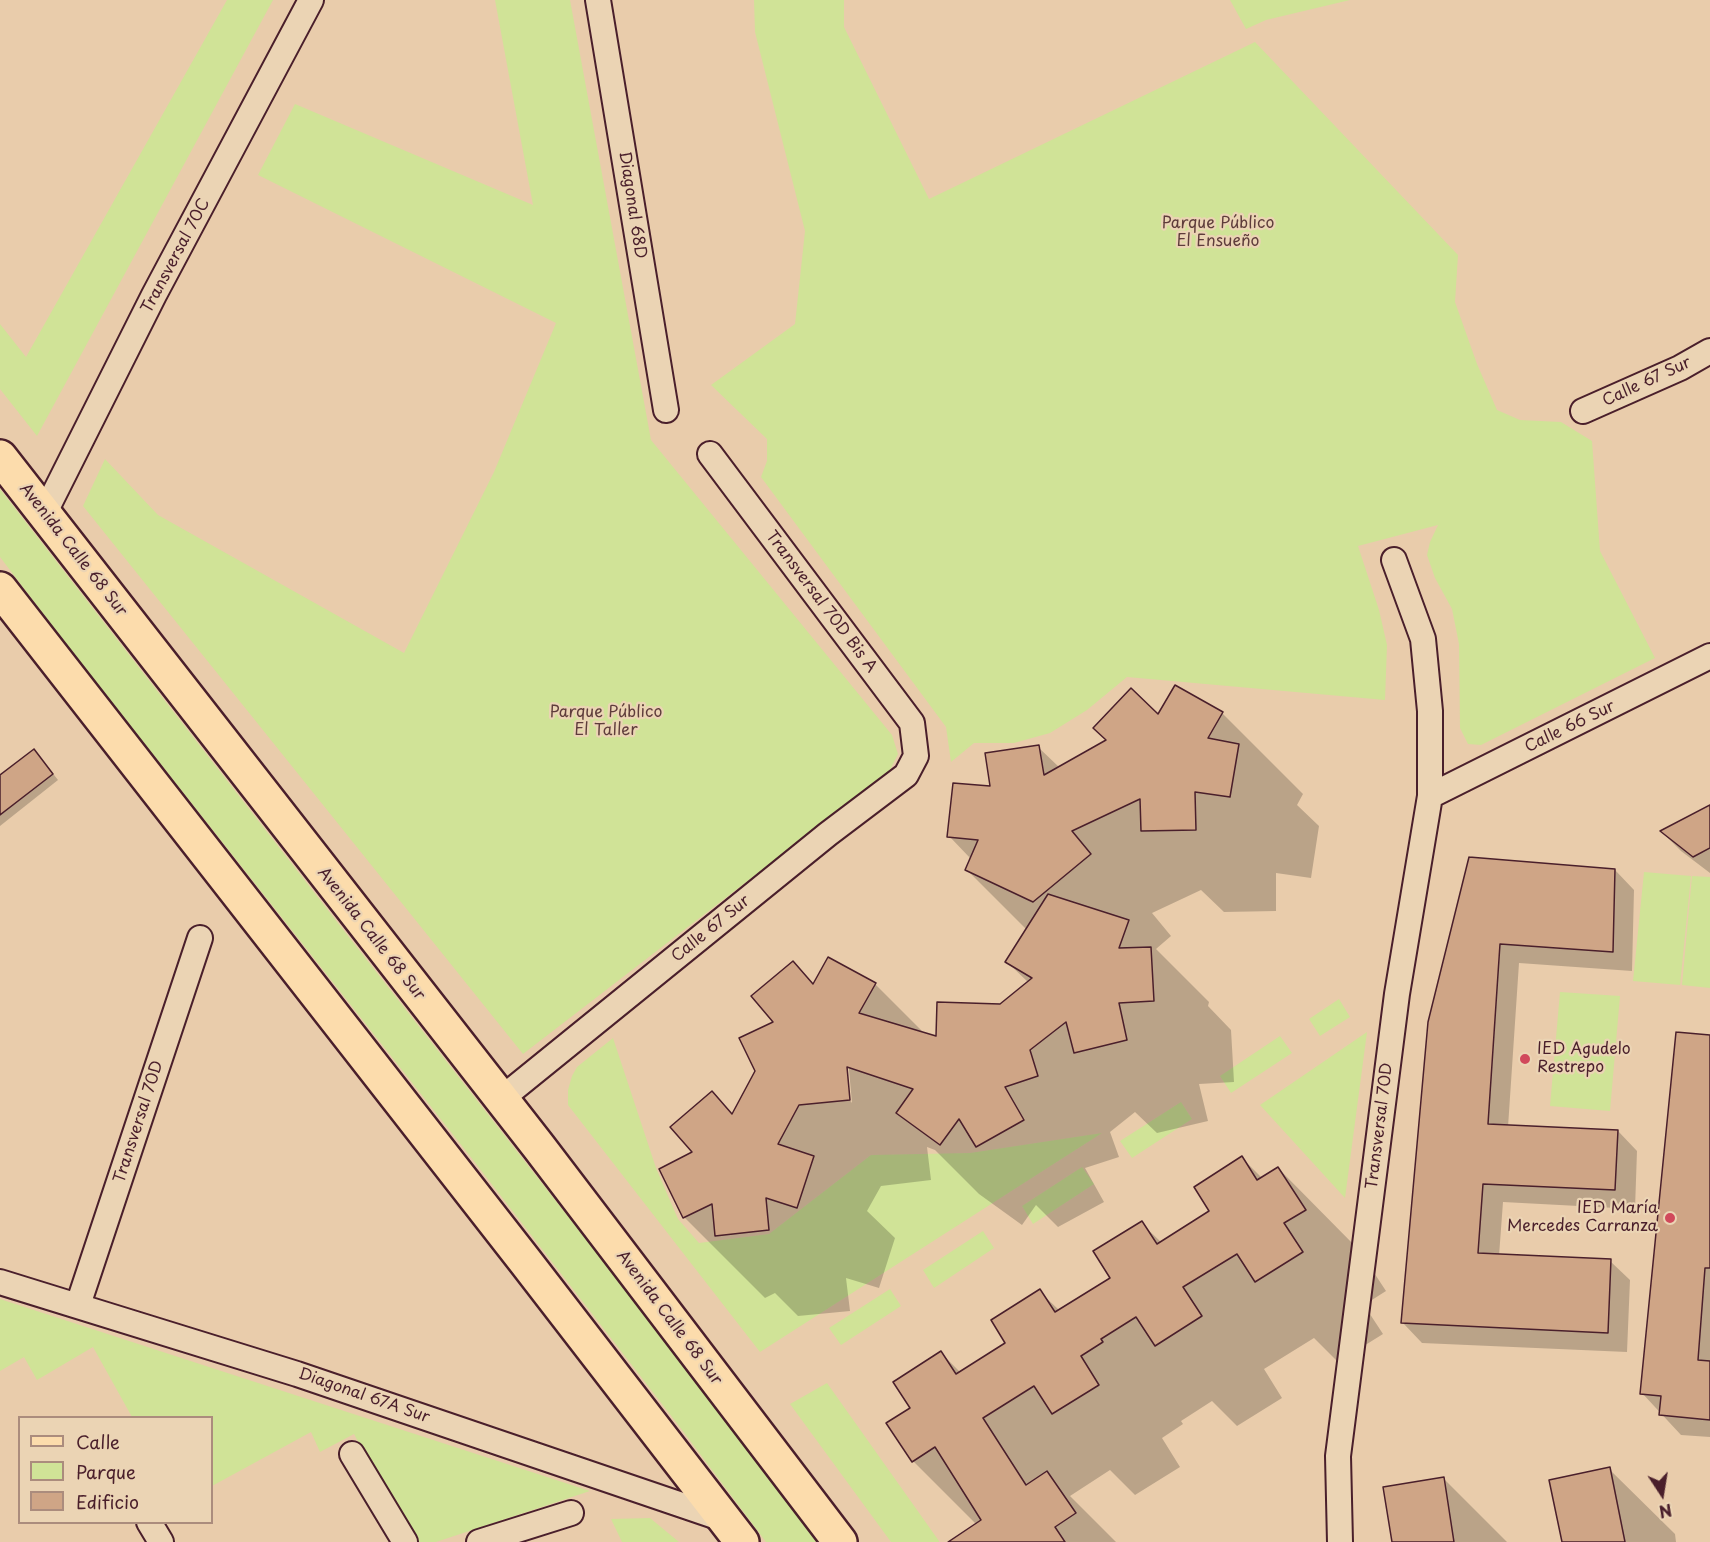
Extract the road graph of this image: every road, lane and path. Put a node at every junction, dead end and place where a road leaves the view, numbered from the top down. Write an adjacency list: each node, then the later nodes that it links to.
1 (311, 0): 8 (street, Transversal 70C)
2 (598, 0): 4 (street, Diagonal 68D)
3 (1710, 351): 5 (street, Calle 67 Sur)
4 (666, 410)
5 (1583, 411)
6 (710, 454): 12 (street, Transversal 70D Bis A)
7 (0, 457): 8 (main road, Avenida Calle 68 Sur)
8 (44, 514): 15 (main road, Avenida Calle 68 Sur)
9 (1394, 560): 13 (street, Transversal 70D)
10 (0, 589): 21 (main road)
11 (1710, 656): 13 (street, Calle 66 Sur)
12 (916, 756): 15 (street, Calle 67 Sur)
13 (1430, 796): 26 (street, Transversal 70D)
14 (200, 939): 17 (street, Transversal 70D)
15 (501, 1099): 25 (main road, Avenida Calle 68 Sur)
16 (0, 1282): 17 (street, Diagonal 67A Sur)
17 (78, 1305): 21 (street, Diagonal 67A Sur)
18 (352, 1454): 23 (street)
19 (571, 1513): 24 (street)
20 (150, 1524): 22 (street)
21 (734, 1531)
22 (161, 1542)
23 (405, 1542)
24 (479, 1542)
25 (840, 1542)
26 (1340, 1542)

